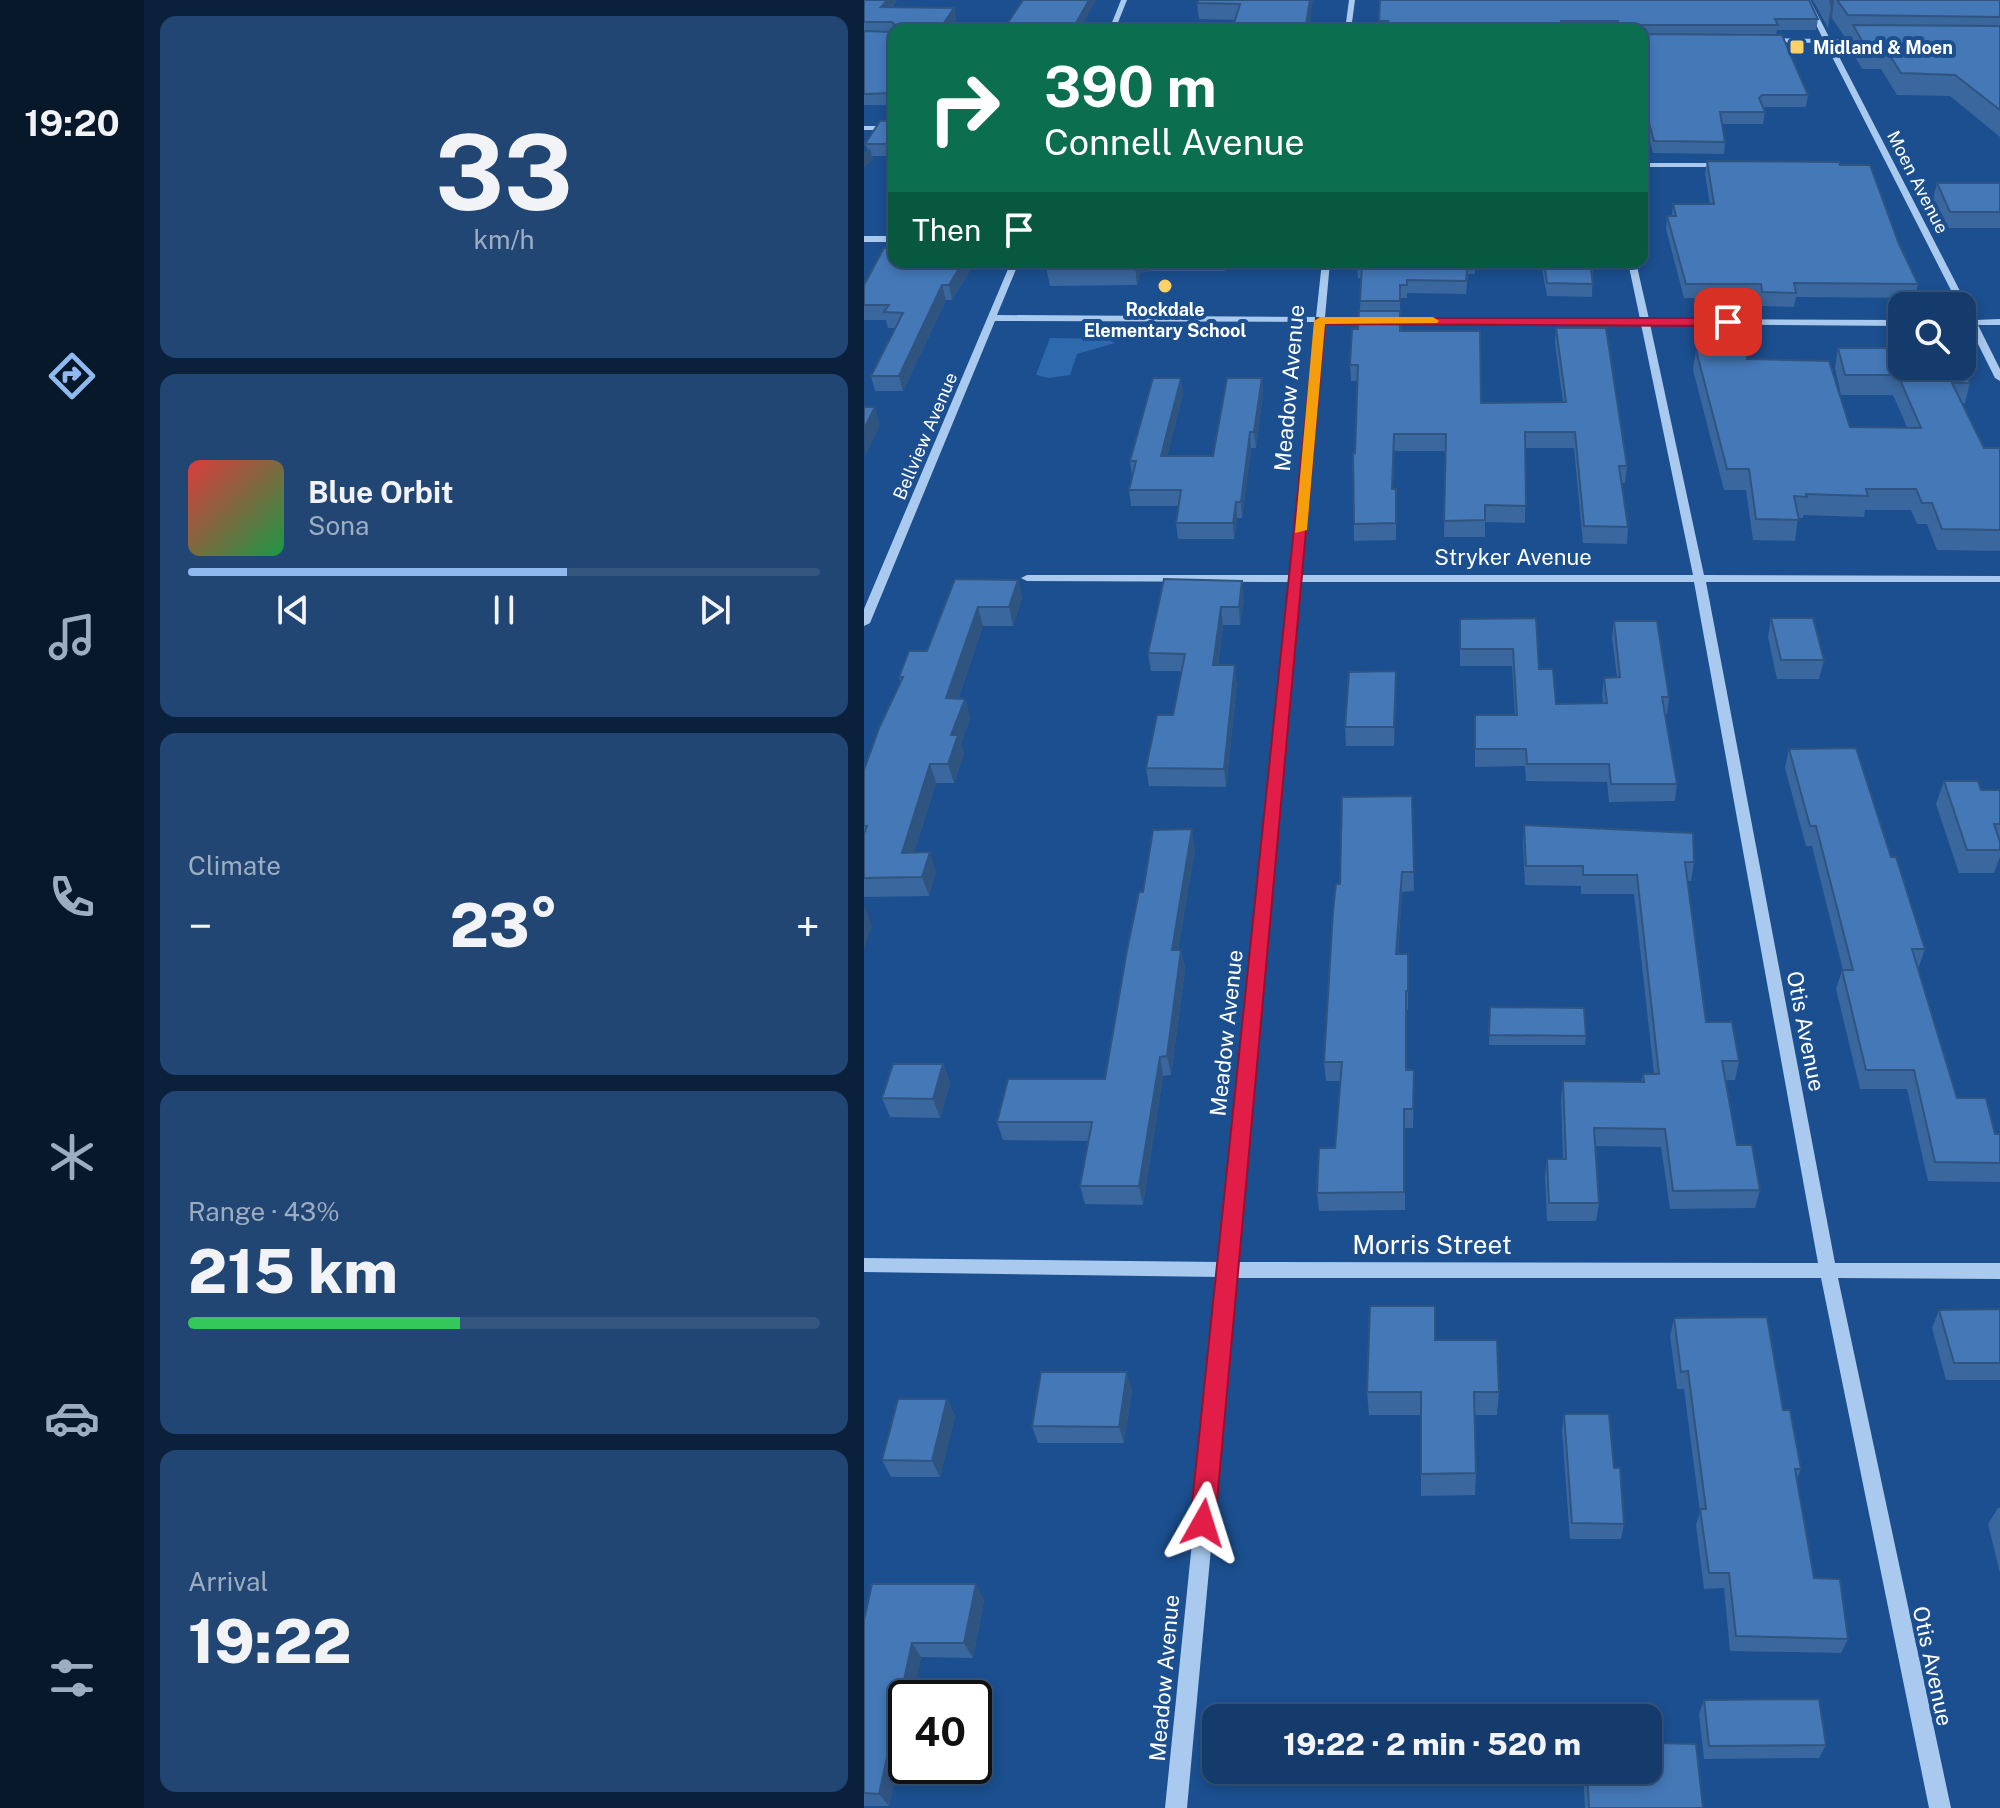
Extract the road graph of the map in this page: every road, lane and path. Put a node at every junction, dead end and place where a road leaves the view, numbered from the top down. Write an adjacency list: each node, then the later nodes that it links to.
1 (1124, 0): 4 (street)
2 (1352, 0): 5 (street)
3 (1807, 0): 7 (street, Moen Avenue)
4 (1114, 24)
5 (1349, 24)
6 (1752, 40): 7 (street)
7 (1828, 41): 8 (street); 14 (street, Moen Avenue)
8 (1876, 41)
9 (864, 128): 10 (street)
10 (888, 128)
11 (1648, 165): 12 (street)
12 (1733, 165)
13 (1881, 167): 14 (street)
14 (1892, 167): 20 (street, Moen Avenue)
15 (864, 239): 16 (street)
16 (888, 239)
17 (1013, 268): 21 (street, Bellview Avenue)
18 (1325, 268): 22 (street, Meadow Avenue)
19 (1633, 268): 23 (street, Otis Avenue)
20 (1952, 292)
21 (992, 318): 22 (street); 33 (street, Bellview Avenue)
22 (1320, 321): 23 (street); 29 (street, Meadow Avenue)
23 (1644, 322): 25 (street); 30 (street, Otis Avenue)
24 (2000, 322): 26 (street)
25 (1888, 323)
26 (1976, 323)
27 (1976, 338): 28 (street, Moen Avenue)
28 (2000, 378)
29 (1295, 576): 30 (street, Stryker Avenue); 31 (street, Stryker Avenue); 35 (street, Meadow Avenue)
30 (1699, 577): 32 (street, Stryker Avenue); 36 (street, Otis Avenue)
31 (1027, 578)
32 (2000, 579)
33 (864, 623)
34 (864, 1265): 35 (street, Morris Street)
35 (1227, 1270): 36 (street, Morris Street); 38 (street, Meadow Avenue)
36 (1828, 1271): 37 (street, Morris Street); 39 (street, Otis Avenue)
37 (2000, 1271)
38 (1176, 1808)
39 (1940, 1808)

